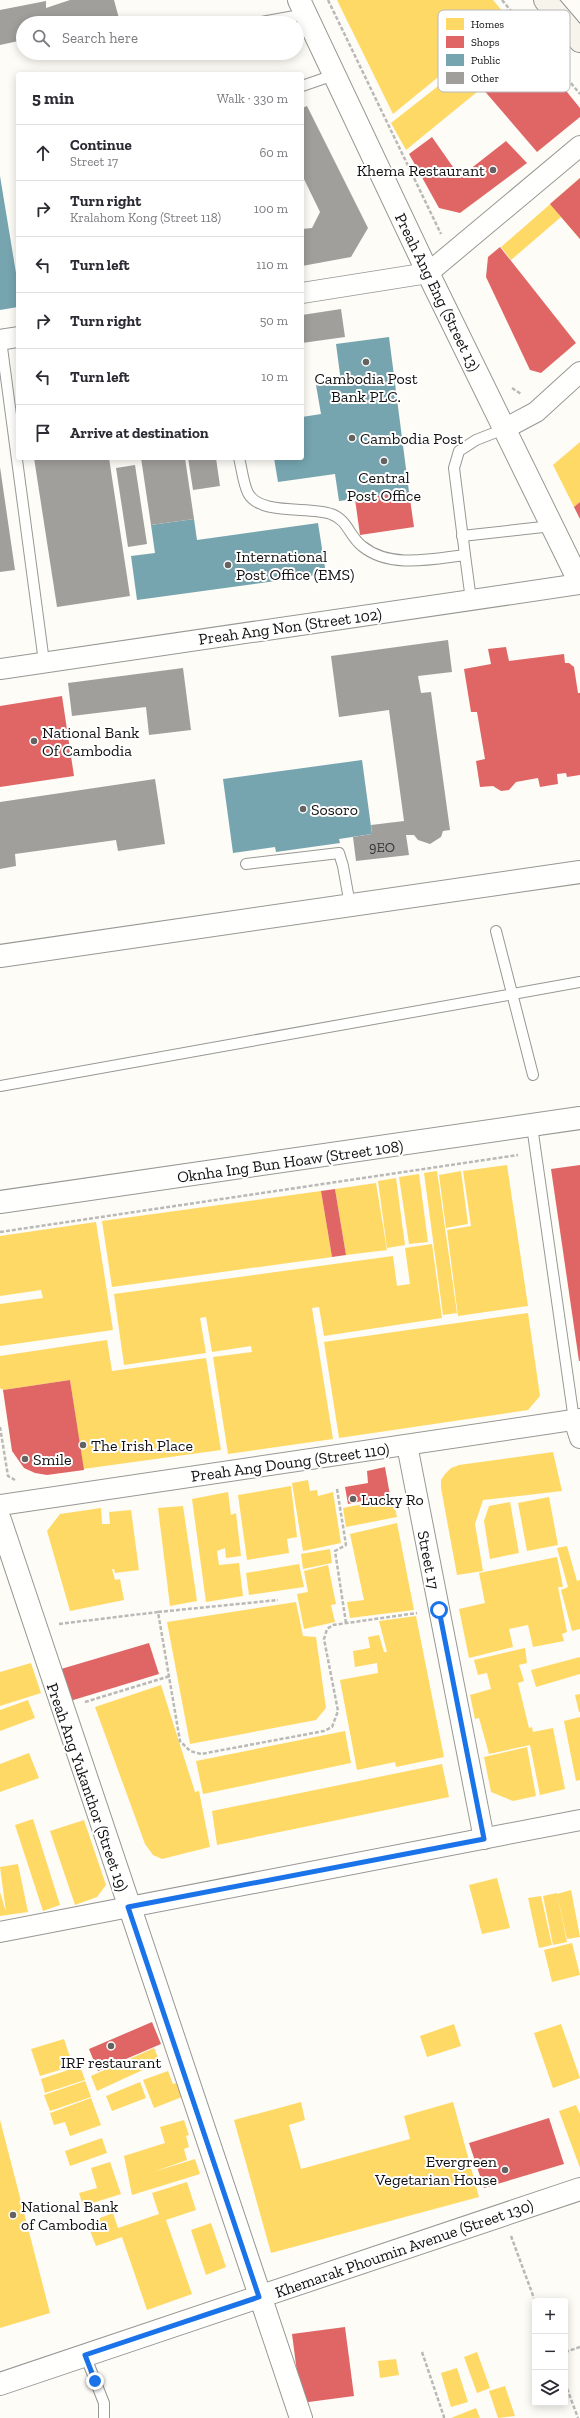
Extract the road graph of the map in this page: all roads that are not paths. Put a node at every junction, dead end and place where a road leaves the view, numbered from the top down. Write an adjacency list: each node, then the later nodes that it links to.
1 (545, 0): 3 (main road)
2 (303, 7): 4 (lane); 7 (street, Preah Ang Eng (Street 13))
3 (554, 10)
4 (277, 16)
5 (570, 29): 6 (main road)
6 (580, 41)
7 (334, 75): 8 (lane); 10 (street, Preah Ang Eng (Street 13))
8 (304, 85)
9 (580, 146): 10 (street)
10 (428, 273): 11 (street); 15 (street, Preah Ang Eng (Street 13))
11 (304, 293)
12 (6, 339): 14 (lane)
13 (580, 372): 15 (street)
14 (16, 424)
15 (504, 429): 18 (street, Preah Ang Eng (Street 13)); 19 (lane)
16 (20, 460): 23 (lane)
17 (240, 460): 20 (lane)
18 (552, 526): 19 (lane); 21 (street, Preah Ang Eng (Street 13))
19 (462, 536): 20 (lane)
20 (465, 555): 22 (lane)
21 (580, 583): 22 (street, Preah Ang Non (Street 102))
22 (471, 600): 23 (street, Preah Ang Non (Street 102))
23 (44, 662): 24 (street, Preah Ang Non (Street 102))
24 (0, 669)
25 (246, 864): 27 (lane)
26 (580, 872): 27 (street)
27 (350, 905): 29 (street)
28 (496, 931): 31 (lane)
29 (0, 956)
30 (580, 982): 31 (lane)
31 (512, 994): 32 (lane); 33 (lane)
32 (533, 1076)
33 (0, 1086)
34 (580, 1118): 35 (street, Oknha Ing Bun Hoaw (Street 108))
35 (532, 1126): 36 (street, Oknha Ing Bun Hoaw (Street 108)); 37 (lane)
36 (0, 1202)
37 (578, 1425): 38 (street, Preah Ang Doung (Street 110))
38 (407, 1445): 39 (street, Preah Ang Doung (Street 110)); 42 (street, Street 17)
39 (0, 1505)
40 (0, 1520): 43 (street, Preah Ang Yukanthor (Street 19))
41 (580, 1820): 42 (street)
42 (484, 1839): 43 (street)
43 (128, 1907): 44 (street); 46 (street, Preah Ang Yukanthor (Street 19))
44 (0, 1932)
45 (580, 2189): 46 (street, Khemarak Phoumin Avenue (Street 130))
46 (259, 2297): 47 (street, Khemarak Phoumin Avenue (Street 130)); 50 (street, Preah Ang Yukanthor (Street 19))
47 (85, 2355): 48 (street, Khemarak Phoumin Avenue (Street 130)); 49 (lane)
48 (0, 2384)
49 (104, 2418)
50 (301, 2418)

